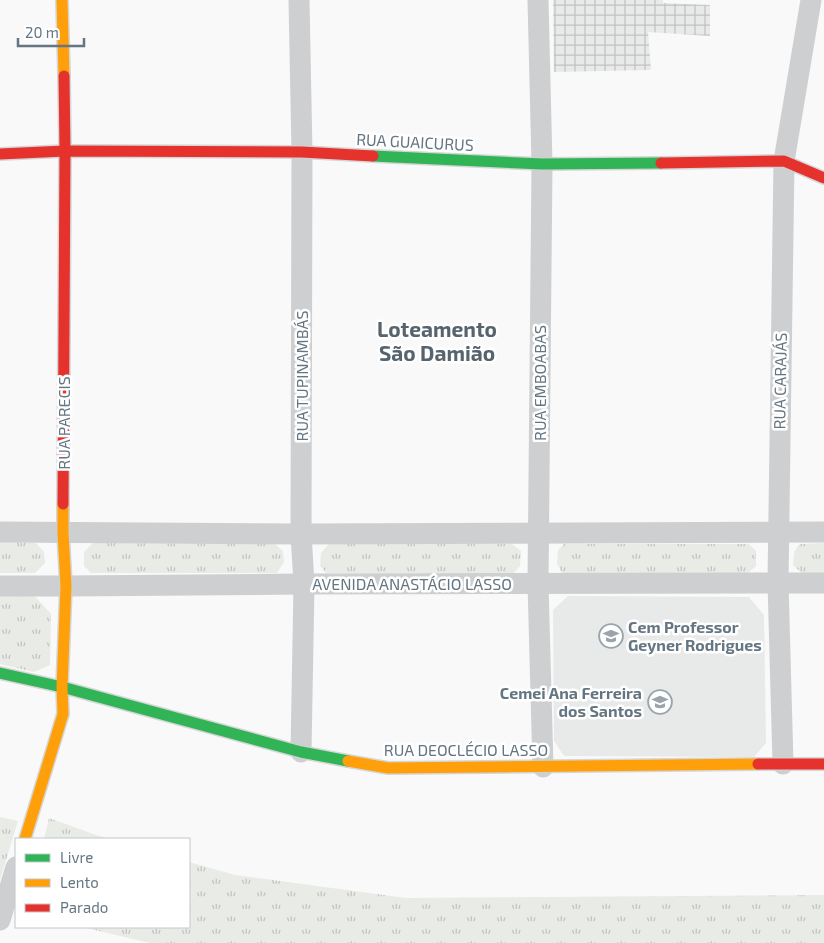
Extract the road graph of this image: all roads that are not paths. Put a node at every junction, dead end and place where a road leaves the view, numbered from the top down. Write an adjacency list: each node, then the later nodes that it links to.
1 (62, 0): 5 (street, RUA PARECIS)
2 (299, 0): 6 (street, RUA TUPINAMBÁS)
3 (538, 0): 9 (street, RUA EMBOABAS)
4 (811, 0): 8 (street, RUA CARAJÁS)
5 (65, 151): 6 (street, RUA GUAICURUS); 7 (street, RUA GUAICURUS); 14 (street, RUA PARECIS)
6 (302, 152): 9 (street, RUA GUAICURUS); 16 (street, RUA TUPINAMBÁS)
7 (0, 154)
8 (784, 161): 9 (street, RUA GUAICURUS); 10 (street, RUA GUAICURUS); 12 (street, RUA CARAJÁS)
9 (542, 164): 15 (street, RUA EMBOABAS)
10 (824, 178)
11 (0, 532): 14 (street)
12 (778, 532): 13 (street); 15 (street); 17 (street, RUA CARAJÁS)
13 (824, 532)
14 (64, 533): 16 (street); 22 (street, RUA PARECIS)
15 (539, 533): 16 (street); 20 (street, RUA EMBOABAS)
16 (301, 534): 19 (street, RUA TUPINAMBÁS)
17 (778, 582): 18 (street, AVENIDA ANASTÁCIO LASSO); 20 (street, AVENIDA ANASTÁCIO LASSO); 26 (street, RUA CARAJÁS)
18 (824, 583)
19 (304, 584): 20 (street, AVENIDA ANASTÁCIO LASSO); 22 (street, AVENIDA ANASTÁCIO LASSO); 25 (street, RUA TUPINAMBÁS)
20 (538, 584): 28 (street, RUA EMBOABAS)
21 (0, 586): 22 (street, AVENIDA ANASTÁCIO LASSO)
22 (66, 586): 24 (street, RUA PARECIS)
23 (0, 673): 24 (street, RUA DEOCLÉCIO LASSO)
24 (62, 687): 25 (street, RUA DEOCLÉCIO LASSO); 29 (street, RUA PARECIS)
25 (301, 752): 28 (street, RUA DEOCLÉCIO LASSO)
26 (783, 764): 27 (street, RUA DEOCLÉCIO LASSO); 28 (street, RUA DEOCLÉCIO LASSO)
27 (824, 764)
28 (543, 767)
29 (25, 838)
30 (15, 870): 31 (street)
31 (0, 920)

